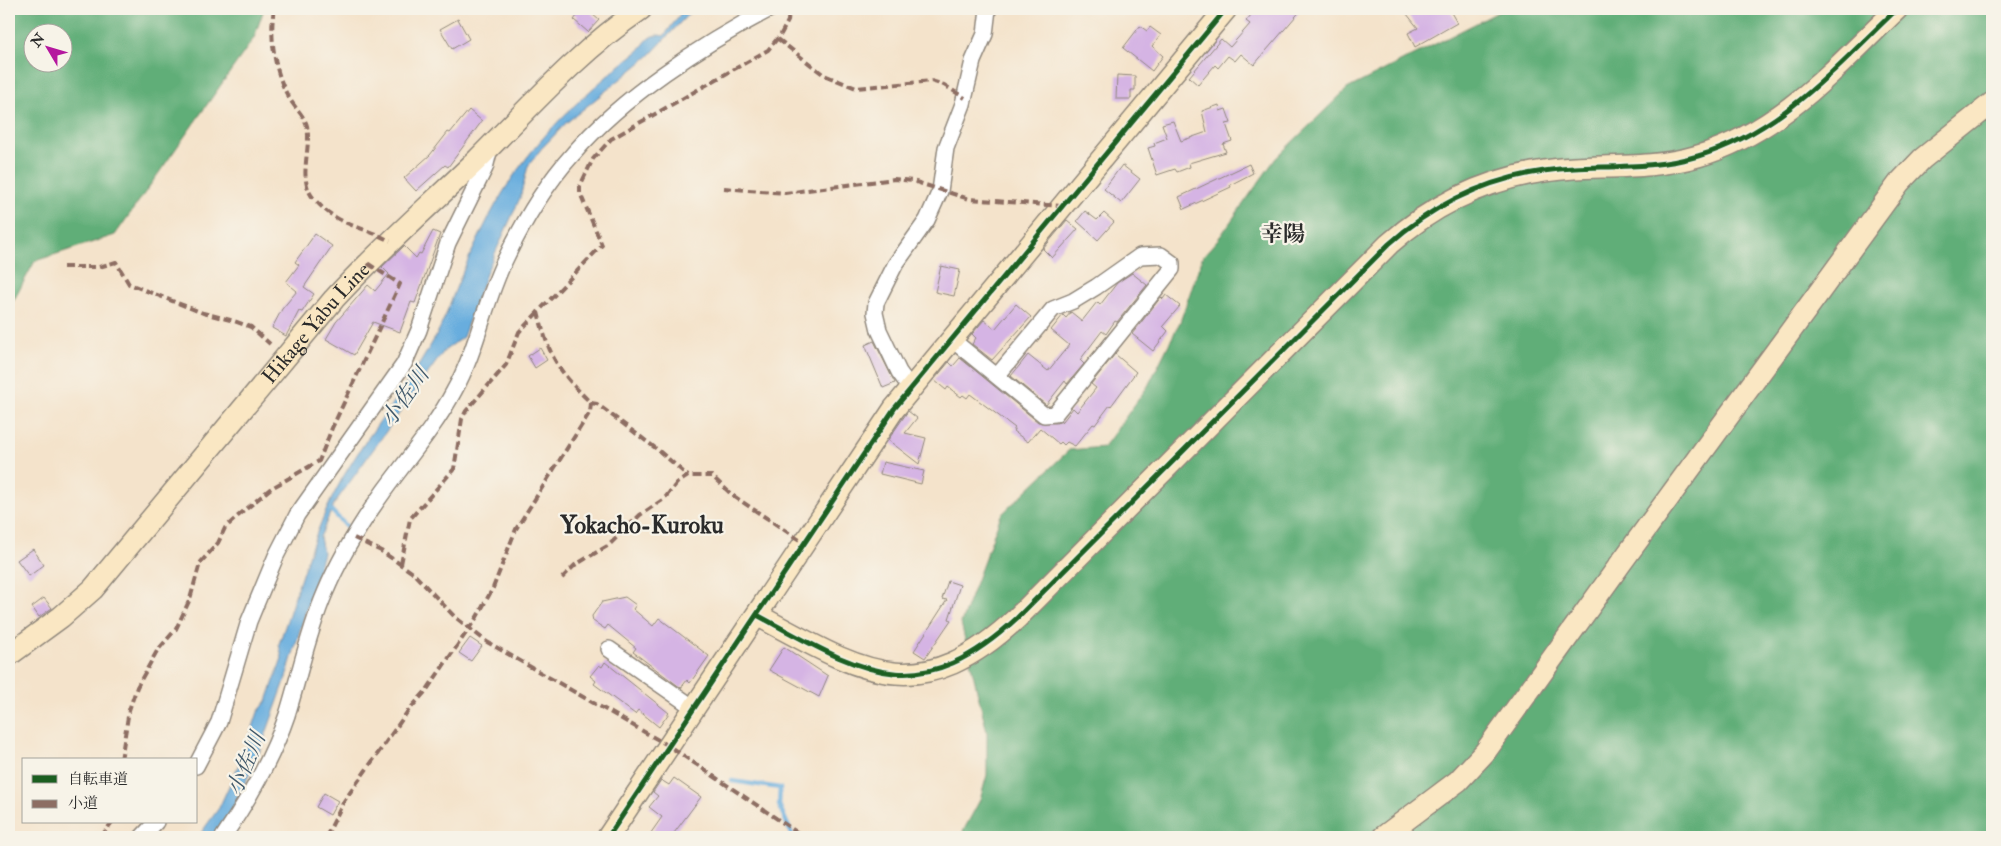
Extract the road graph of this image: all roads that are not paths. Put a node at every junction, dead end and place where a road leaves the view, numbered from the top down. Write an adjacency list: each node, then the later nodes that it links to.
1 (641, 9): 7 (street, Hikage Yabu Line)
2 (770, 9): 18 (street)
3 (988, 9): 10 (street)
4 (1226, 9): 8 (street)
5 (1897, 9): 11 (street)
6 (1992, 103): 20 (street)
7 (490, 146): 13 (street, Hikage Yabu Line); 15 (street)
8 (950, 338): 9 (street); 10 (street)
9 (997, 376): 9 (street)
10 (910, 387): 11 (street)
11 (757, 615): 14 (street)
12 (609, 649): 14 (street)
13 (9, 656)
14 (694, 708): 19 (street)
15 (198, 762)
16 (154, 824): 17 (street)
17 (142, 837)
18 (223, 837)
19 (608, 837)
20 (1383, 837)

